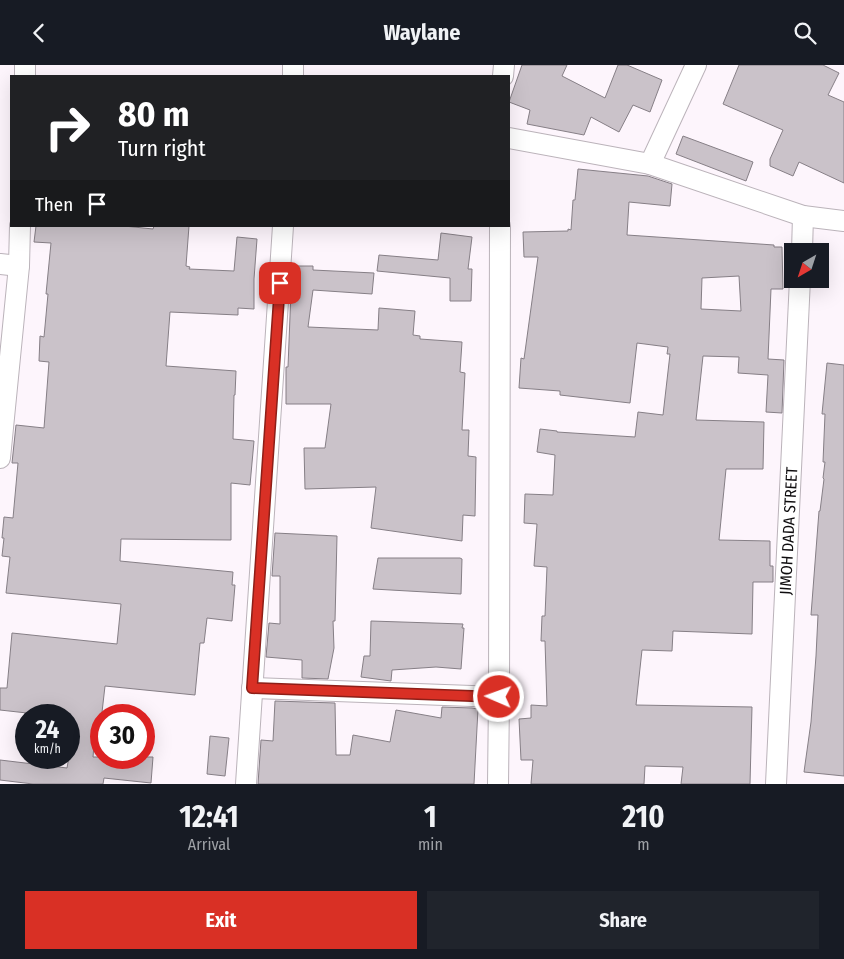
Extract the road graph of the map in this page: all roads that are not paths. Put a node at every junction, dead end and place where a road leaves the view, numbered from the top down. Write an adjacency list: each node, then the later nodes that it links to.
1 (696, 65): 3 (street)
2 (510, 138): 3 (street)
3 (650, 164): 4 (street)
4 (803, 216): 5 (street); 9 (street)
5 (844, 221)
6 (20, 227): 10 (street)
7 (283, 227): 13 (street)
8 (500, 227): 14 (street)
9 (802, 243)
10 (9, 265): 12 (street)
11 (800, 288): 17 (street, JIMOH DADA STREET)
12 (0, 458)
13 (252, 688): 14 (street); 15 (street)
14 (499, 697): 16 (street)
15 (246, 784)
16 (498, 784)
17 (776, 784)

